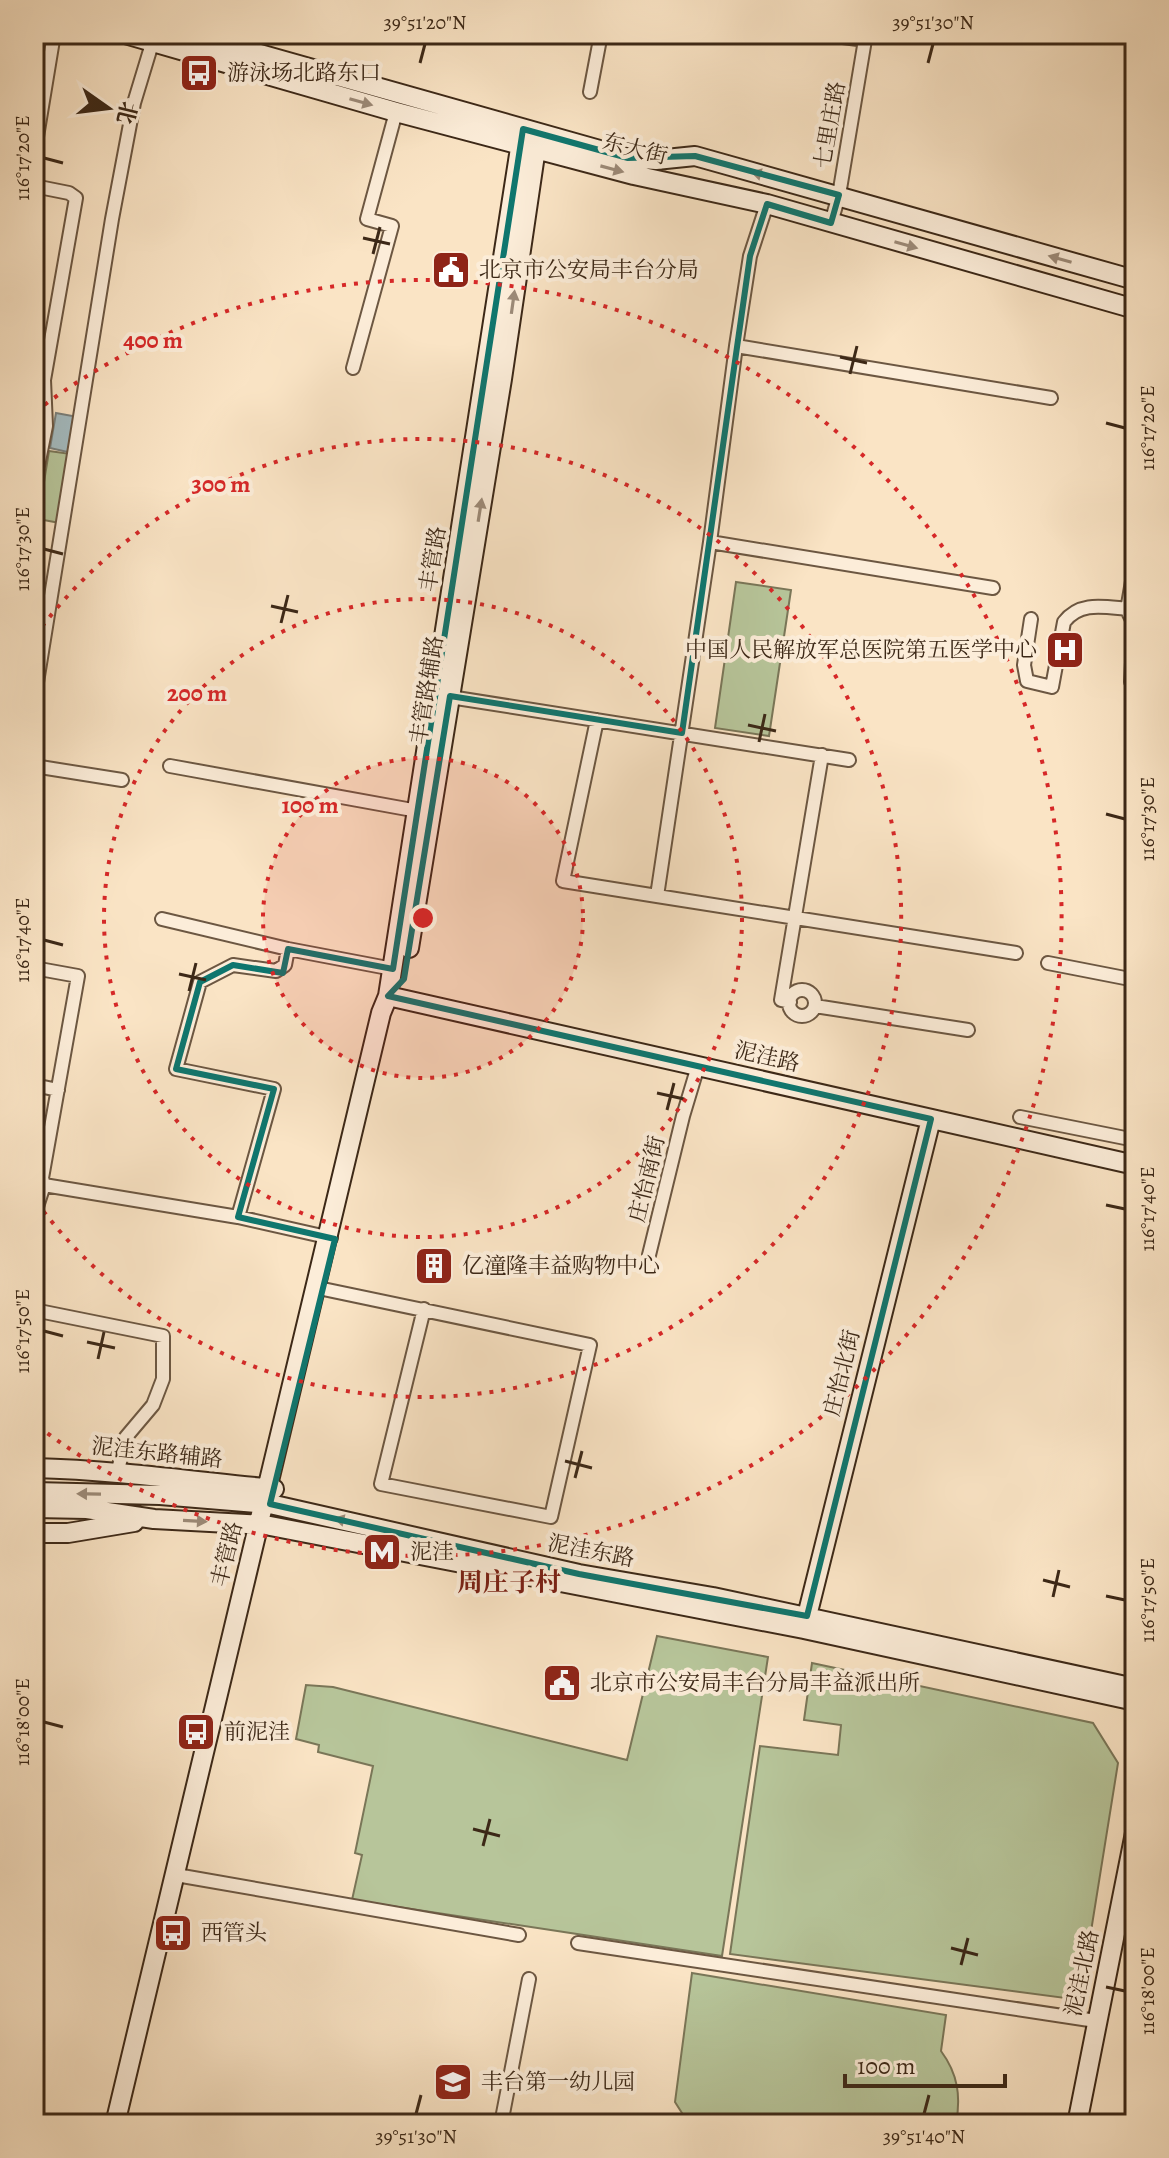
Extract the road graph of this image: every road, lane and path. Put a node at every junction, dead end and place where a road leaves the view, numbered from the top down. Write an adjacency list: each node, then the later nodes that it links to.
1 (54, 34): 11 (street)
2 (125, 34): 7 (main road, 东大街)
3 (189, 34): 10 (main road, 东大街)
4 (601, 34): 8 (street)
5 (821, 34): 6 (street)
6 (865, 37): 15 (street, 七里庄路)
7 (154, 38): 9 (main road, 东大街, one-way to 9); 34 (street)
8 (590, 92)
9 (396, 112): 10 (main road, 东大街); 21 (street)
10 (527, 141): 12 (main road, 东大街); 14 (main road, 东大街, one-way to 14); 23 (main road, 丰管路辅路, one-way to 10); 25 (main road, 丰管路)
11 (34, 155)
12 (688, 157): 14 (main road); 15 (main road, 东大街, one-way to 12)
13 (34, 186): 22 (street)
14 (689, 187): 16 (main road, 东大街)
15 (839, 195): 17 (street, 七里庄路); 18 (main road, 东大街, one-way to 15)
16 (767, 204): 17 (main road, 东大街); 20 (street)
17 (831, 223): 19 (main road, 东大街, one-way to 19)
18 (1135, 280)
19 (1135, 309)
20 (736, 346): 24 (street); 27 (street)
21 (353, 368)
22 (39, 379): 26 (street)
23 (502, 379): 25 (main road); 33 (main road, 丰管路辅路, one-way to 23)
24 (1051, 398)
25 (481, 411): 42 (main road, 丰管路)
26 (34, 486)
27 (710, 542): 29 (street); 36 (street)
28 (1135, 564): 30 (street)
29 (993, 588)
30 (1128, 609): 31 (street); 32 (street)
31 (1031, 619)
32 (1135, 683)
33 (450, 697): 35 (street); 43 (main road, 丰管路辅路)
34 (34, 701)
35 (597, 720): 36 (street); 44 (street)
36 (682, 733): 37 (street); 44 (street)
37 (822, 755): 38 (street); 45 (street)
38 (849, 760)
39 (34, 766): 41 (street)
40 (170, 766): 42 (street)
41 (122, 780)
42 (418, 814): 43 (main road); 51 (main road, 丰管路)
43 (426, 846): 53 (main road, 丰管路辅路)
44 (657, 896): 45 (street)
45 (795, 918): 48 (street); 54 (street)
46 (162, 919): 47 (street)
47 (288, 949): 51 (street); 64 (street)
48 (1016, 953)
49 (1048, 963): 52 (street)
50 (34, 968): 57 (street)
51 (393, 969): 53 (main road, 丰管路)
52 (1135, 980)
53 (388, 996): 55 (main road, 泥洼路); 65 (main road, 丰管路)
54 (968, 1030)
55 (698, 1066): 59 (main road, 泥洼路); 66 (street, 庄怡南街)
56 (34, 1085): 57 (street)
57 (58, 1090): 62 (street)
58 (1020, 1117): 60 (street)
59 (931, 1119): 61 (main road, 泥洼路); 78 (main road, 庄怡北街)
60 (1135, 1140)
61 (1135, 1165)
62 (44, 1185): 63 (street); 64 (street)
63 (34, 1216)
64 (238, 1217): 65 (street)
65 (332, 1238): 67 (main road, 丰管路); 73 (main road, 丰管路)
66 (649, 1255)
67 (323, 1289): 68 (street); 73 (main road, 丰管路)
68 (424, 1309): 68 (street)
69 (34, 1310): 70 (street)
70 (119, 1466)
71 (34, 1468): 73 (main road, 泥洼东路辅路)
72 (34, 1492): 73 (main road, 泥洼东路, one-way to 72)
73 (269, 1496): 76 (main road, 丰管路); 78 (main road, 泥洼东路, one-way to 73)
74 (34, 1508): 75 (main road, 泥洼东路)
75 (154, 1519): 76 (main road, 泥洼东路, one-way to 76); 77 (main road)
76 (262, 1524): 78 (main road, 泥洼东路); 82 (main road, 丰管路); 87 (main road, 丰管路)
77 (34, 1533)
78 (804, 1628): 79 (main road, 泥洼东路); 80 (main road, 泥洼东路)
79 (1135, 1688)
80 (1135, 1701)
81 (1135, 1833): 86 (main road, 泥洼北路)
82 (182, 1876): 83 (street); 88 (main road, 丰管路)
83 (519, 1935)
84 (578, 1943): 86 (street)
85 (529, 1979): 89 (street)
86 (1096, 2021): 90 (main road, 泥洼北路)
87 (115, 2124)
88 (124, 2124)
89 (501, 2124)
90 (1077, 2124)

